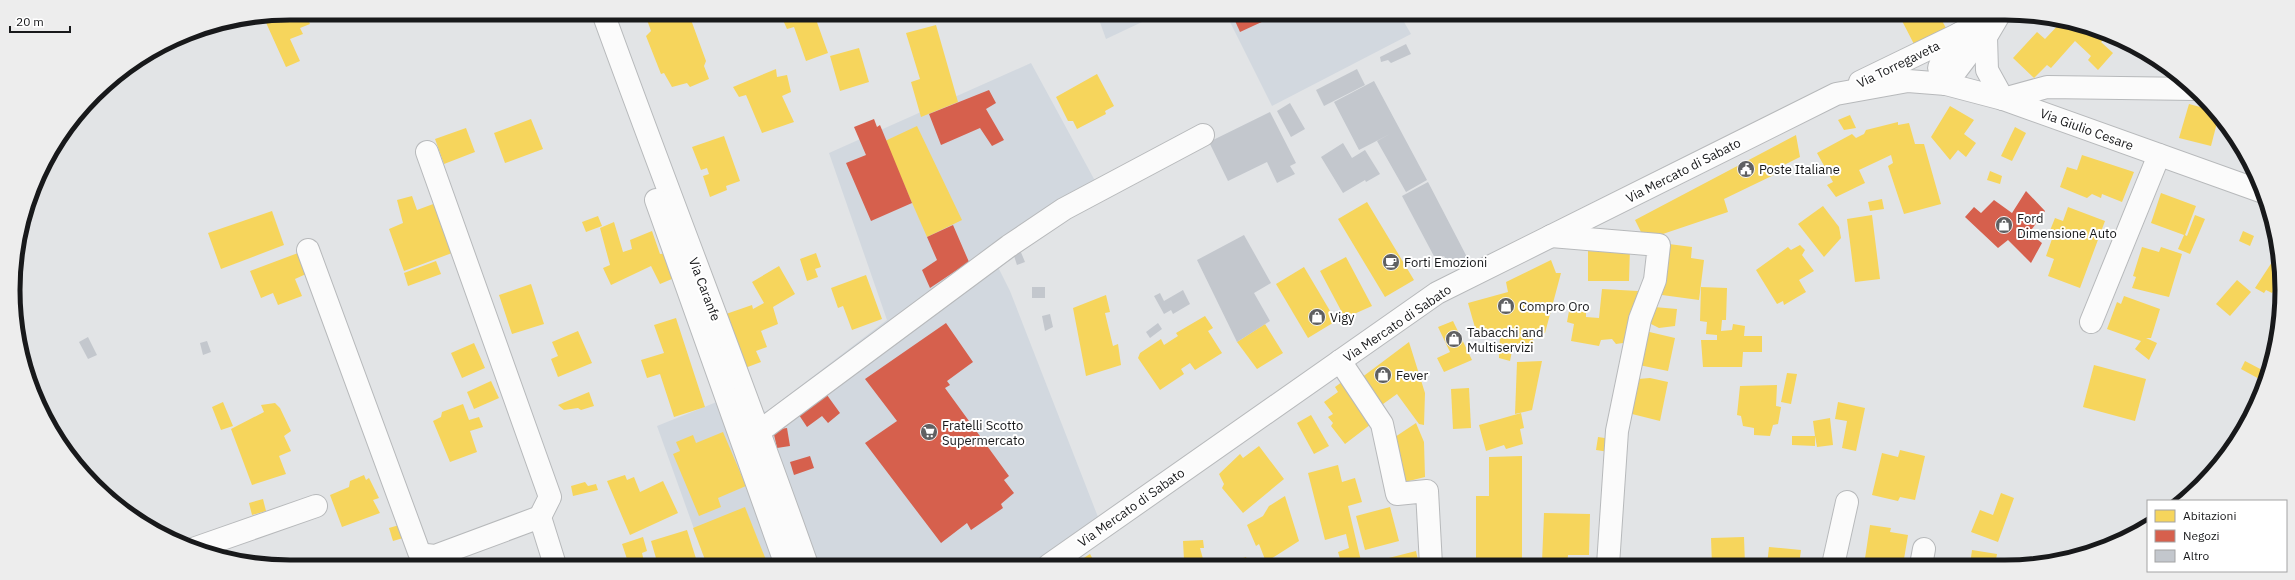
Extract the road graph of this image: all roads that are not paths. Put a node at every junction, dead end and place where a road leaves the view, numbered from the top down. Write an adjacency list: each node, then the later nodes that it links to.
1 (591, 20): 26 (street)
2 (606, 20): 20 (street, Via Caranfe)
3 (1983, 20): 6 (street, Via Torregaveta)
4 (1995, 20): 8 (street)
5 (1996, 20): 11 (street)
6 (1959, 34): 8 (street, Via Torregaveta); 10 (street, Via Torregaveta)
7 (1908, 81): 8 (street, Via Giulio Cesare); 10 (street, Via Mercato di Sabato)
8 (1946, 84): 11 (street, Via Giulio Cesare)
9 (2185, 89): 11 (street)
10 (1836, 94): 16 (street, Via Mercato di Sabato)
11 (2003, 98): 14 (street, Via Giulio Cesare)
12 (1203, 135): 20 (street)
13 (427, 152): 23 (street)
14 (2159, 155): 15 (street, Via Giulio Cesare); 18 (street)
15 (2255, 189)
16 (1551, 236): 19 (street, Via Mercato di Sabato); 30 (street)
17 (308, 250): 23 (street)
18 (2091, 322)
19 (1340, 361): 28 (street, Via Mercato di Sabato); 29 (street)
20 (760, 431): 27 (street, Via Caranfe)
21 (1847, 502): 31 (street)
22 (316, 506): 24 (street)
23 (540, 517): 25 (street)
24 (202, 546)
25 (553, 560)
26 (784, 560)
27 (805, 560)
28 (1056, 560)
29 (1431, 560)
30 (1608, 560)
31 (1834, 560)

